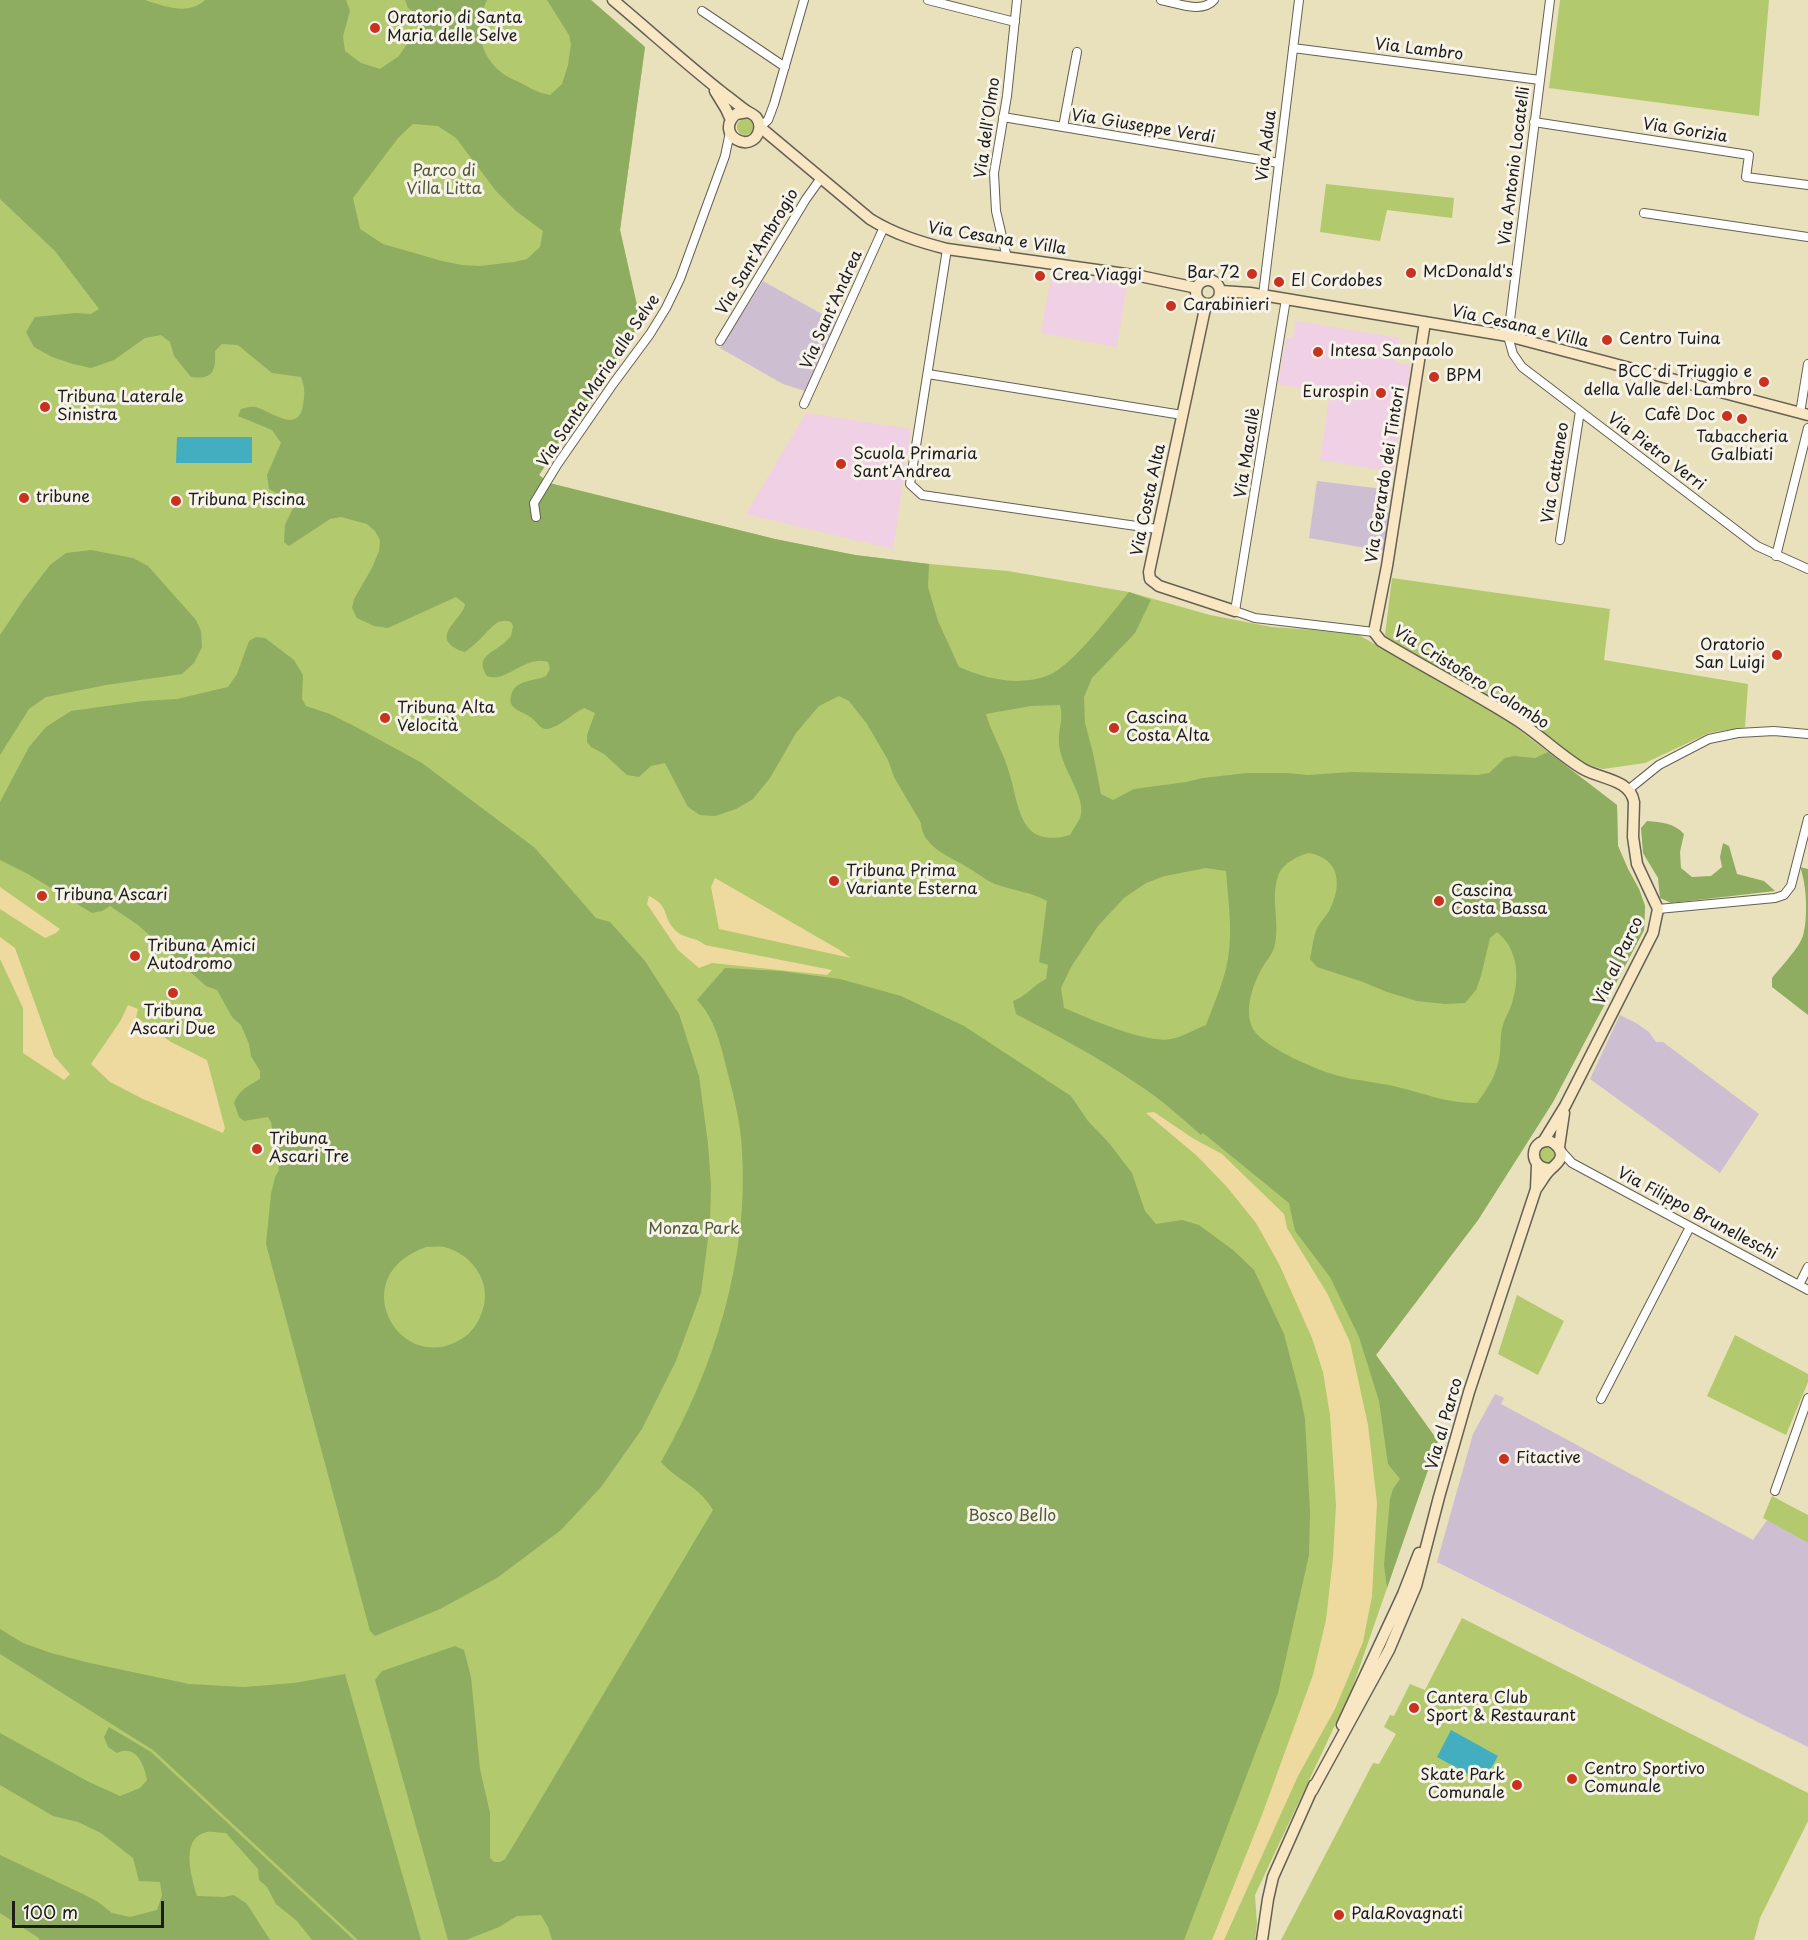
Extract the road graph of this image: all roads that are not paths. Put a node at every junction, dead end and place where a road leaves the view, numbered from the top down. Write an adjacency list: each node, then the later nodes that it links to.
1 (614, 0): 15 (street, Via Cesana e Villa)
2 (804, 0): 13 (street)
3 (928, 0): 10 (street)
4 (1017, 0): 10 (street, Via dell'Olmo)
5 (1161, 0): 6 (street)
6 (1214, 0)
7 (1299, 0): 11 (street, Via Adua)
8 (1550, 0): 14 (street, Via Antonio Locatelli)
9 (702, 11): 13 (street)
10 (1015, 22): 16 (street, Via dell'Olmo)
11 (1293, 48): 14 (street, Via Lambro); 26 (street, Via Adua)
12 (1077, 52): 20 (street)
13 (785, 67): 17 (street)
14 (1540, 80): 19 (street, Via Antonio Locatelli)
15 (708, 81): 17 (street, Via Cesana e Villa); 18 (street, Via Cesana e Villa)
16 (1003, 117): 20 (street, Via Giuseppe Verdi); 33 (street, Via dell'Olmo)
17 (754, 119): 18 (street); 22 (street); 24 (street, Via Cesana e Villa)
18 (731, 120): 21 (street)
19 (1534, 122): 28 (street, Via Gorizia); 40 (street, Via Antonio Locatelli)
20 (1064, 127): 26 (street, Via Giuseppe Verdi)
21 (730, 132): 23 (street); 25 (street, Via Santa Maria alle Selve)
22 (754, 139): 23 (street); 24 (street, Via Cesana e Villa)
23 (741, 142): 25 (street, Via Santa Maria alle Selve)
24 (785, 148): 27 (street, Via Cesana e Villa)
25 (725, 156): 49 (street, Via Santa Maria alle Selve)
26 (1279, 163): 36 (street, Via Adua)
27 (821, 178): 30 (street, Via Cesana e Villa); 41 (street, Via Sant'Ambrogio)
28 (1808, 185)
29 (1644, 213): 31 (street)
30 (884, 227): 32 (street, Via Cesana e Villa); 44 (street, Via Sant'Andrea)
31 (1808, 237)
32 (947, 249): 33 (street, Via Cesana e Villa); 43 (street)
33 (1007, 258): 34 (street, Via Cesana e Villa)
34 (1197, 288): 35 (street); 38 (street)
35 (1221, 291): 36 (street, Via Cesana e Villa); 38 (street)
36 (1263, 295): 37 (street, Via Cesana e Villa)
37 (1286, 299): 39 (street, Via Cesana e Villa); 54 (street, Via Macallè)
38 (1206, 304): 47 (street, Via Costa Alta)
39 (1425, 322): 40 (street, Via Cesana e Villa); 55 (street, Via Gerardo dei Tintori)
40 (1508, 336): 45 (street, Via Pietro Verri); 46 (street, Via Cesana e Villa)
41 (720, 341)
42 (1808, 364): 46 (street)
43 (928, 374): 47 (street); 50 (street)
44 (804, 404)
45 (1580, 411): 51 (street, Via Cattaneo); 52 (street, Via Pietro Verri)
46 (1804, 414)
47 (1182, 415): 50 (street, Via Costa Alta)
48 (1808, 428): 52 (street)
49 (536, 517)
50 (1157, 529): 54 (street, Via Costa Alta)
51 (1560, 540)
52 (1776, 555): 53 (street, Via Pietro Verri)
53 (1808, 569)
54 (1235, 611): 55 (street, Via Costa Alta)
55 (1374, 632): 57 (street, Via Cristoforo Colombo)
56 (1808, 734): 57 (street)
57 (1628, 790): 59 (street, Via al Parco)
58 (1808, 819): 59 (street)
59 (1658, 909): 60 (street, Via al Parco)
60 (1565, 1106): 61 (street, Via al Parco); 62 (street, Via al Parco)
61 (1544, 1142): 62 (street); 64 (street)
62 (1560, 1149): 63 (street, Via Filippo Brunelleschi); 65 (street)
63 (1572, 1163): 65 (street); 67 (street, Via Filippo Brunelleschi)
64 (1537, 1165): 65 (street); 66 (street, Via al Parco)
65 (1553, 1167): 66 (street, Via al Parco)
66 (1536, 1189): 74 (street, Via al Parco)
67 (1690, 1227): 69 (street, Via Filippo Brunelleschi); 72 (street)
68 (1808, 1268): 69 (street)
69 (1799, 1285): 70 (street, Via Filippo Brunelleschi)
70 (1808, 1290)
71 (1808, 1398): 73 (street)
72 (1601, 1399)
73 (1775, 1491)
74 (1262, 1940)

